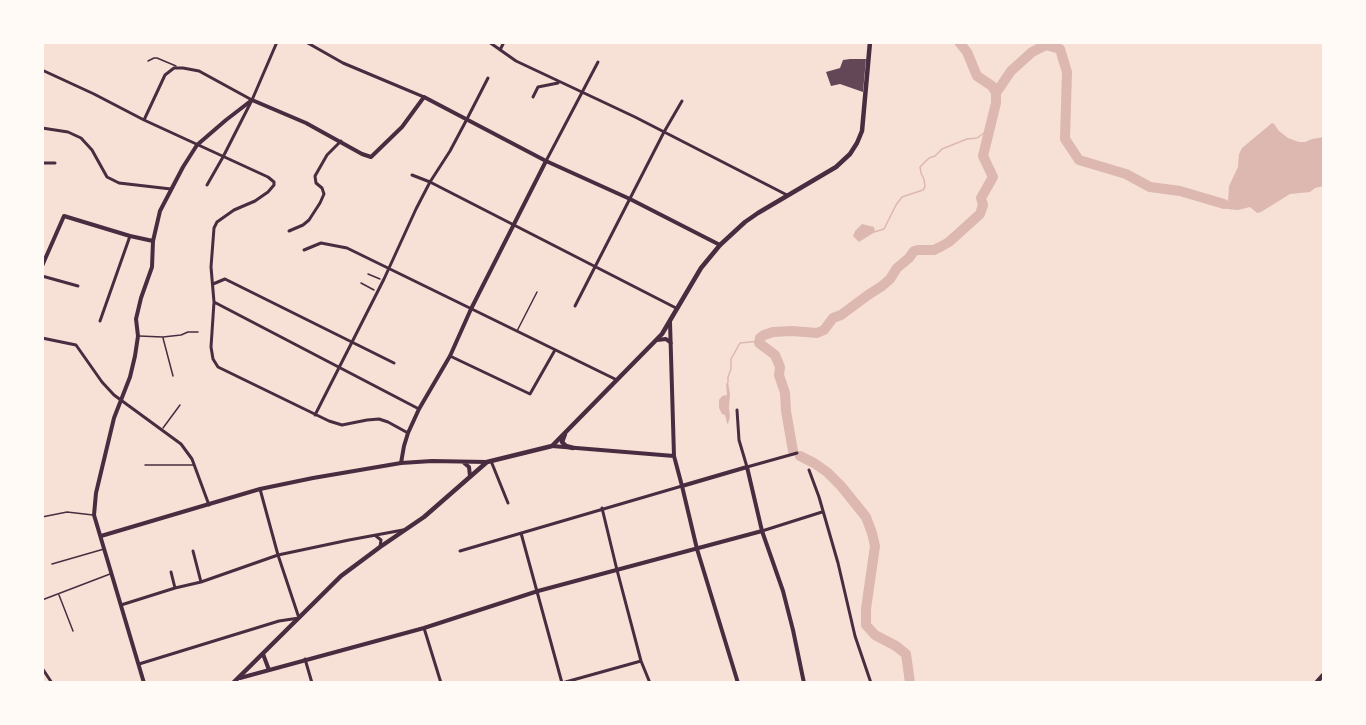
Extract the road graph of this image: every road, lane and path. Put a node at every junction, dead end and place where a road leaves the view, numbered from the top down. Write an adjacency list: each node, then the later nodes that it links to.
1 (277, 42): 16 (street)
2 (306, 42): 15 (street)
3 (489, 42): 6 (street)
4 (504, 42): 6 (street)
5 (870, 42): 32 (main road)
6 (500, 50): 12 (street)
7 (148, 61): 9 (lane)
8 (598, 62): 13 (street)
9 (179, 68): 16 (street); 19 (street)
10 (42, 70): 19 (street)
11 (488, 78): 18 (street)
12 (560, 82): 13 (street); 14 (street)
13 (582, 93): 21 (street); 25 (street)
14 (532, 97)
15 (424, 98): 18 (street); 22 (street)
16 (252, 100): 22 (street); 23 (street); 24 (street)
17 (682, 101): 21 (street)
18 (467, 119): 25 (street); 29 (street)
19 (144, 120): 23 (street)
20 (42, 128): 31 (street)
21 (664, 132): 32 (street); 33 (street)
22 (341, 141): 35 (street)
23 (197, 145): 24 (street); 31 (street)
24 (223, 157): 30 (street); 47 (street)
25 (546, 161): 33 (street); 34 (street)
26 (42, 163): 27 (street)
27 (56, 163)
28 (412, 175): 29 (street)
29 (430, 182): 34 (street); 42 (street)
30 (207, 185)
31 (171, 189): 37 (street)
32 (787, 195): 38 (main road)
33 (630, 200): 38 (street); 41 (street)
34 (515, 224): 41 (street); 54 (street)
35 (289, 231)
36 (130, 236): 37 (street); 40 (street); 55 (street)
37 (153, 241): 59 (street)
38 (720, 245): 53 (main road)
39 (304, 250): 42 (street)
40 (42, 266)
41 (596, 266): 52 (street); 53 (street)
42 (388, 268): 45 (street); 54 (street)
43 (368, 274): 45 (path)
44 (42, 276): 48 (street)
45 (384, 279): 49 (street)
46 (361, 283): 49 (path)
47 (213, 284): 51 (street); 63 (street)
48 (78, 286)
49 (377, 292): 63 (street)
50 (537, 292): 58 (lane)
51 (214, 302): 68 (street); 75 (street)
52 (575, 306)
53 (676, 308): 56 (main road)
54 (471, 309): 58 (street); 66 (street)
55 (100, 321)
56 (670, 322): 62 (main road); 64 (street)
57 (198, 332): 60 (lane)
58 (517, 332): 65 (street)
59 (138, 336): 60 (lane); 71 (street)
60 (163, 337): 69 (lane)
61 (42, 338): 71 (street)
62 (656, 340): 64 (street); 70 (main road)
63 (352, 341): 67 (street); 68 (street)
64 (671, 344): 82 (street)
65 (555, 350): 66 (street); 70 (street)
66 (450, 356): 73 (street)
67 (394, 363)
68 (339, 367): 73 (street); 75 (street)
69 (173, 376)
70 (617, 380): 77 (main road)
71 (121, 399): 76 (street); 97 (street)
72 (180, 405): 76 (lane)
73 (419, 409): 78 (street)
74 (737, 410): 88 (street)
75 (315, 415): 78 (street)
76 (162, 429): 87 (street)
77 (568, 430): 79 (main road); 80 (main road)
78 (408, 433): 85 (street)
79 (552, 446): 80 (street); 84 (main road)
80 (573, 448): 82 (street)
81 (797, 453): 88 (street)
82 (674, 456): 91 (street)
83 (460, 461): 84 (street); 85 (street); 90 (street)
84 (489, 461): 90 (main road); 93 (street)
85 (401, 464): 92 (street)
86 (145, 465): 87 (lane)
87 (194, 465): 94 (street)
88 (747, 467): 91 (street); 100 (street)
89 (809, 470): 96 (street)
90 (470, 476): 99 (main road)
91 (682, 486): 95 (street); 106 (street)
92 (261, 489): 94 (street); 109 (street)
93 (508, 503)
94 (209, 505): 103 (street)
95 (602, 508): 101 (street); 111 (street)
96 (822, 512): 100 (street); 140 (street)
97 (94, 515): 98 (lane); 103 (street)
98 (42, 518)
99 (404, 530): 102 (street); 104 (main road)
100 (762, 531): 106 (street); 139 (street)
101 (522, 533): 108 (street); 116 (street)
102 (374, 535): 104 (street); 109 (street)
103 (101, 536): 105 (street)
104 (380, 547): 120 (main road)
105 (105, 549): 110 (lane); 113 (street)
106 (697, 549): 111 (street); 138 (street)
107 (193, 551): 114 (street)
108 (460, 551)
109 (278, 555): 114 (street); 120 (street)
110 (52, 564)
111 (617, 570): 116 (street); 125 (street)
112 (171, 572): 115 (street)
113 (111, 574): 117 (lane); 119 (street)
114 (201, 582): 115 (street)
115 (175, 588): 119 (street)
116 (538, 591): 121 (street); 136 (street)
117 (58, 594): 118 (lane); 122 (lane)
118 (42, 600)
119 (121, 605): 126 (street)
120 (298, 618): 123 (main road); 126 (street)
121 (424, 628): 124 (street); 135 (street)
122 (73, 631)
123 (263, 653): 128 (street); 130 (main road)
124 (305, 659): 128 (street); 134 (street)
125 (641, 661): 136 (street); 137 (street)
126 (138, 664): 132 (street)
127 (42, 668): 131 (street)
128 (268, 670): 130 (street)
129 (1324, 674): 141 (main road)
130 (238, 678): 133 (main road)
131 (52, 683)
132 (144, 683)
133 (233, 683)
134 (312, 683)
135 (441, 683)
136 (561, 683)
137 (650, 683)
138 (738, 683)
139 (804, 683)
140 (871, 683)
141 (1316, 683)

